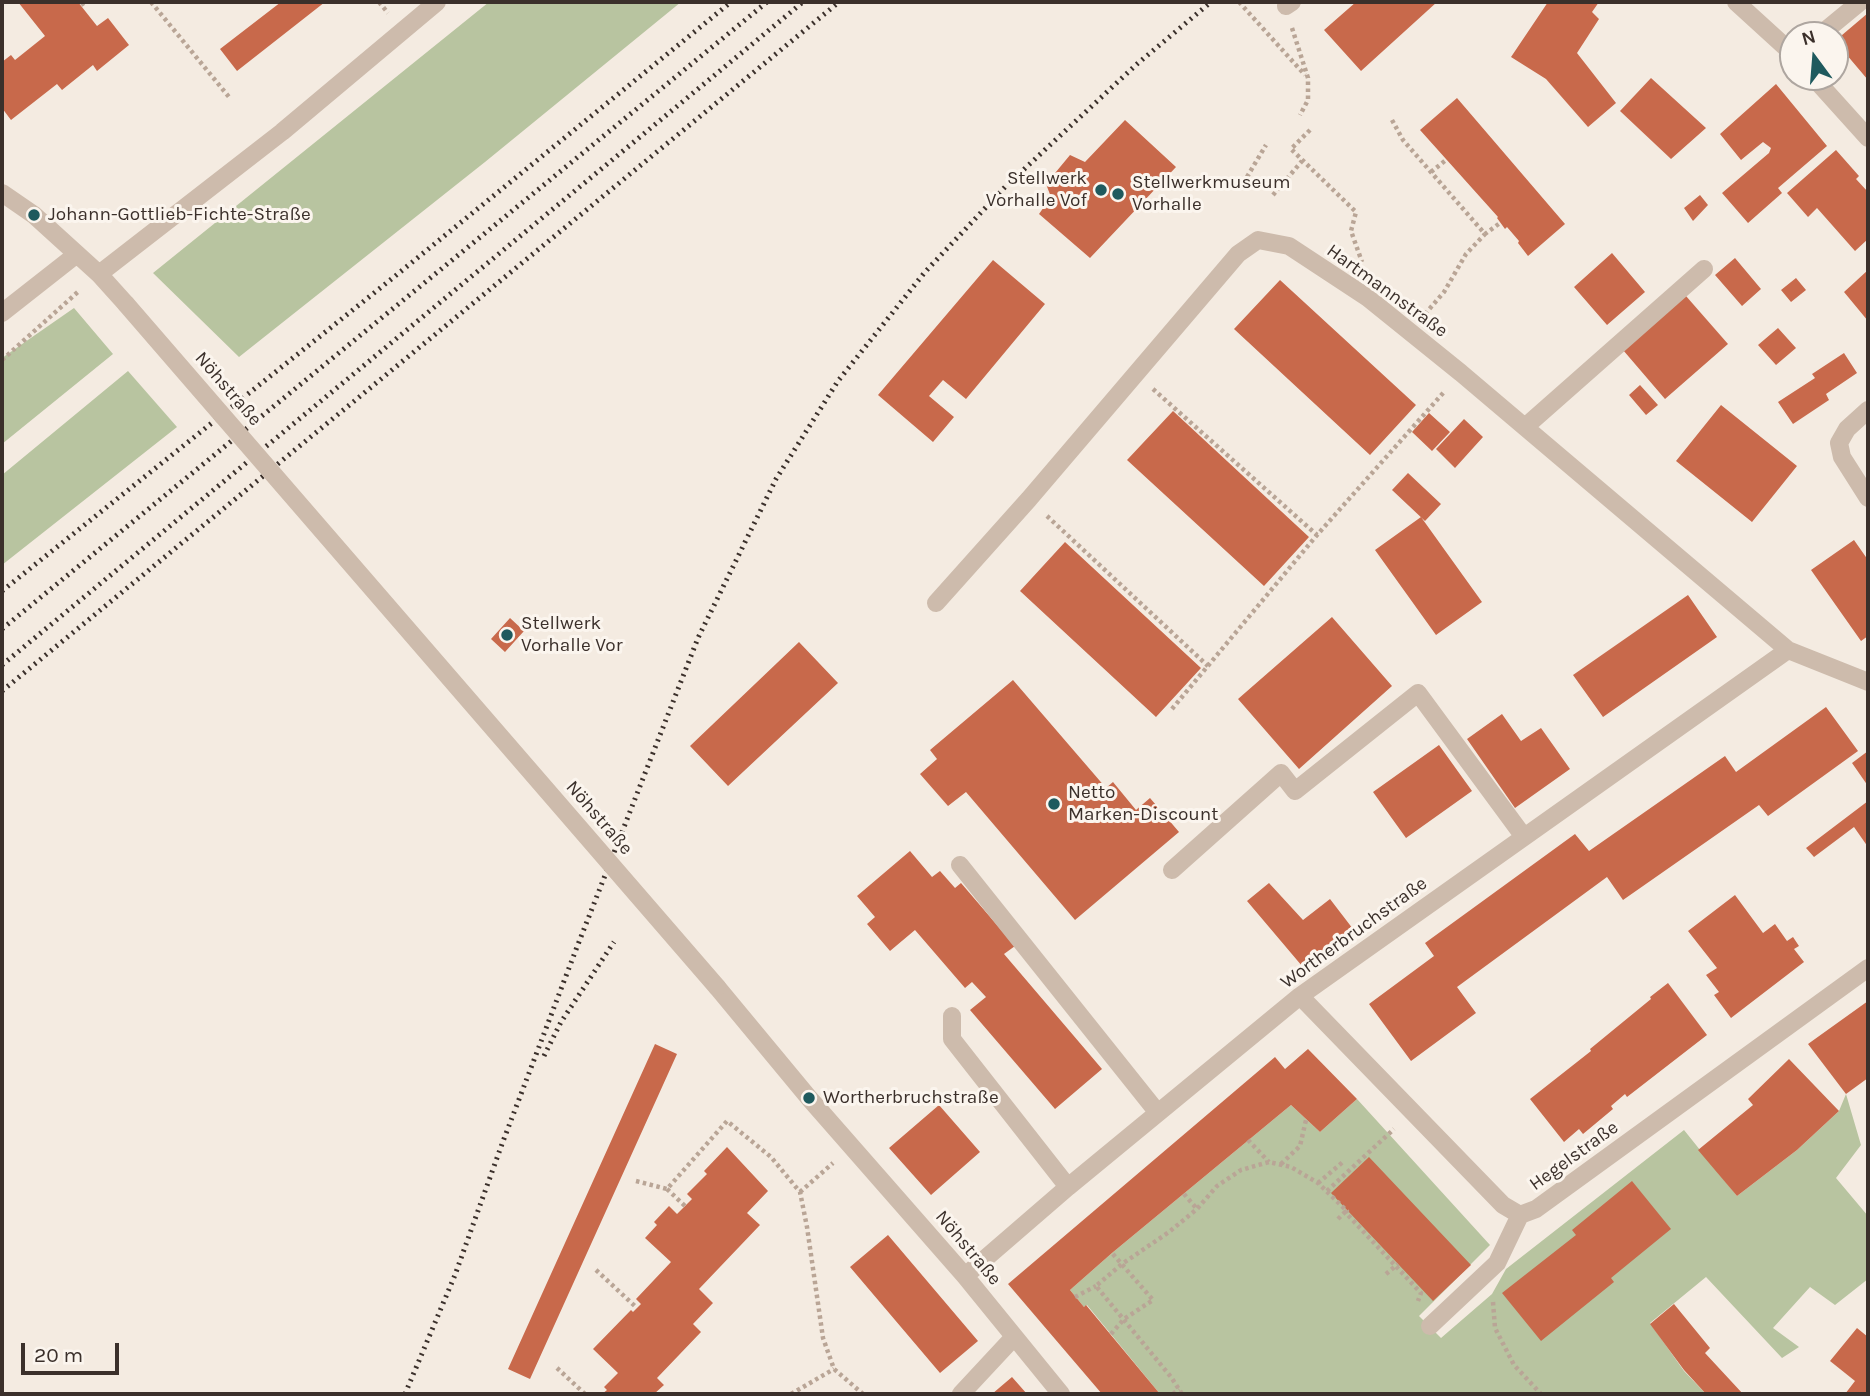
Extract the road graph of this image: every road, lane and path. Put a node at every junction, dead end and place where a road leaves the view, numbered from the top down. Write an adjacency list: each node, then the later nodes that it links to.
1 (151, 2): 11 (path)
2 (437, 2): 28 (street)
3 (1239, 2): 9 (path)
4 (1736, 2): 8 (street)
5 (1860, 2): 7 (street)
6 (1289, 4): 9 (path)
7 (1837, 21)
8 (1779, 41)
9 (1308, 78): 12 (path)
10 (1826, 91): 15 (street)
11 (229, 97)
12 (1300, 115)
13 (1392, 120): 19 (path)
14 (1310, 130): 18 (path)
15 (1868, 138)
16 (1266, 145): 20 (path)
17 (1446, 160): 19 (path)
18 (1302, 161): 22 (path); 26 (path)
19 (1431, 172): 24 (path)
20 (1247, 177)
21 (2, 193): 25 (street, Nöhstraße)
22 (1273, 195)
23 (1500, 223): 24 (path)
24 (1485, 234): 30 (path)
25 (77, 254): 28 (street, Nöhstraße); 29 (street)
26 (1363, 266)
27 (1703, 269): 35 (street)
28 (99, 274): 31 (path); 54 (street, Nöhstraße, bridge)
29 (2, 313)
30 (1410, 332): 32 (street, Hartmannstraße); 33 (street, Hartmannstraße)
31 (2, 360)
32 (1461, 373): 35 (street, Hartmannstraße); 38 (path)
33 (1136, 374): 37 (street, Hartmannstraße); 38 (path)
34 (1868, 410): 36 (street)
35 (1525, 428): 40 (street, Hartmannstraße)
36 (1868, 498)
37 (1029, 499): 39 (street, Hartmannstraße); 41 (path)
38 (1317, 535): 41 (path)
39 (936, 603)
40 (1788, 650): 42 (street, Hartmannstraße); 44 (street, Wortherbruchstraße)
41 (1208, 666): 43 (path)
42 (1868, 682)
43 (1172, 709)
44 (1524, 837): 46 (street); 48 (street, Wortherbruchstraße)
45 (960, 865): 51 (street)
46 (1172, 870)
47 (1868, 968): 68 (street, Hegelstraße)
48 (1300, 996): 50 (street, Hegelstraße); 51 (street, Wortherbruchstraße)
49 (952, 1016): 60 (street)
50 (1413, 1112): 62 (path); 68 (street, Hegelstraße)
51 (1158, 1113): 60 (street, Wortherbruchstraße)
52 (1306, 1120): 57 (path)
53 (1248, 1140): 56 (path)
54 (853, 1146): 63 (path); 76 (street, Nöhstraße)
55 (1344, 1161): 59 (path)
56 (1269, 1162): 57 (path); 66 (path)
57 (1281, 1164): 59 (path)
58 (636, 1181): 61 (path)
59 (1318, 1183): 62 (path)
60 (1068, 1187): 76 (street, Wortherbruchstraße)
61 (667, 1189): 63 (path); 65 (path)
62 (1327, 1191): 67 (path)
63 (800, 1192): 85 (path)
64 (1184, 1194): 66 (path)
65 (685, 1206)
66 (1197, 1209): 72 (path)
67 (1345, 1212): 69 (path); 73 (path)
68 (1520, 1215): 71 (street)
69 (1338, 1219)
70 (1111, 1253): 72 (path)
71 (1497, 1263): 81 (street); 93 (path)
72 (1122, 1264): 77 (path); 80 (path)
73 (1397, 1266): 75 (path); 81 (path)
74 (596, 1270): 79 (path)
75 (1387, 1274)
76 (965, 1276): 83 (street, Nöhstraße)
77 (1096, 1286): 78 (path); 80 (path)
78 (1075, 1297)
79 (636, 1308)
80 (1124, 1319): 82 (path); 86 (path)
81 (1433, 1324)
82 (1111, 1334)
83 (1014, 1337): 90 (street); 91 (street, Nöhstraße)
84 (557, 1368): 87 (path)
85 (834, 1369): 88 (path); 89 (path)
86 (1180, 1392): 92 (path)
87 (585, 1394)
88 (791, 1394)
89 (863, 1394)
90 (961, 1394)
91 (1061, 1394)
92 (1173, 1394)
93 (1541, 1394)

